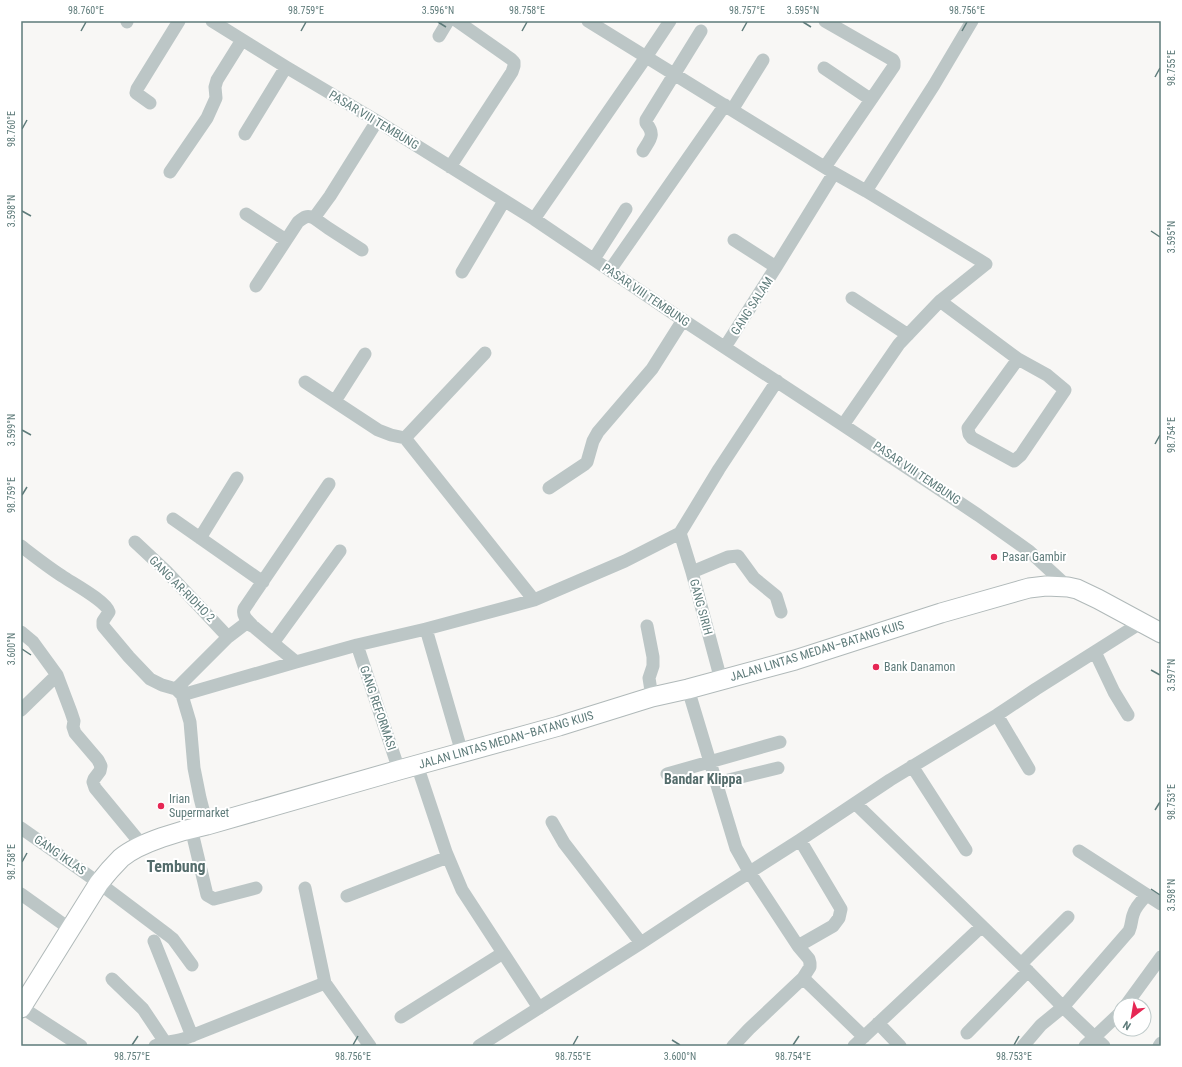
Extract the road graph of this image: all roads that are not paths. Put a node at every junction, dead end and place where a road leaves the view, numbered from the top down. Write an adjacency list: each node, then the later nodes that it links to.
1 (179, 21): 18 (street)
2 (212, 21): 11 (street, PASAR VIII TEMBUNG)
3 (448, 21): 10 (street)
4 (457, 21): 23 (street)
5 (588, 21): 12 (street)
6 (670, 21): 12 (street)
7 (825, 21): 17 (street)
8 (972, 21): 26 (street)
9 (701, 31): 16 (street)
10 (439, 36)
11 (242, 40): 14 (street, PASAR VIII TEMBUNG); 25 (street)
12 (646, 57): 16 (street); 31 (street)
13 (763, 60): 19 (street)
14 (286, 67): 20 (street, PASAR VIII TEMBUNG); 21 (street)
15 (824, 68): 17 (street)
16 (674, 74): 19 (street); 22 (street)
17 (870, 99): 24 (street)
18 (150, 103)
19 (728, 108): 24 (street); 37 (street)
20 (377, 121): 23 (street, PASAR VIII TEMBUNG); 30 (street)
21 (245, 134)
22 (643, 151)
23 (450, 167): 27 (street, PASAR VIII TEMBUNG)
24 (830, 170): 26 (street); 36 (street)
25 (170, 172)
26 (866, 191): 41 (street)
27 (504, 201): 31 (street, PASAR VIII TEMBUNG); 38 (street)
28 (626, 209): 35 (street)
29 (246, 214): 32 (street)
30 (314, 218): 32 (street); 34 (street)
31 (534, 220): 35 (street, PASAR VIII TEMBUNG)
32 (286, 240): 39 (street)
33 (734, 240): 36 (street, GANG SALAM)
34 (362, 250)
35 (594, 259): 37 (street, PASAR VIII TEMBUNG)
36 (776, 267): 44 (street, GANG SALAM)
37 (610, 270): 42 (street, PASAR VIII TEMBUNG)
38 (462, 272)
39 (256, 286)
40 (852, 298): 43 (street)
41 (940, 301): 43 (street); 47 (street)
42 (683, 320): 44 (street, PASAR VIII TEMBUNG); 55 (street)
43 (908, 335): 51 (street)
44 (726, 347): 48 (street, PASAR VIII TEMBUNG)
45 (485, 353): 52 (street)
46 (365, 354): 50 (street)
47 (1018, 359): 47 (street)
48 (777, 381): 51 (street, PASAR VIII TEMBUNG); 57 (street)
49 (305, 382): 50 (street)
50 (335, 401): 52 (street)
51 (843, 425): 64 (street, PASAR VIII TEMBUNG)
52 (406, 438): 65 (street)
53 (237, 478): 58 (street)
54 (329, 484): 63 (street)
55 (549, 488)
56 (173, 519): 58 (street)
57 (680, 533): 62 (street, GANG SIRIH); 65 (street)
58 (200, 538): 63 (street)
59 (134, 542): 73 (street, GANG AR-RIDHO 2)
60 (21, 546): 81 (street)
61 (340, 551): 74 (street)
62 (692, 572): 66 (street); 79 (street, GANG SIRIH)
63 (263, 582): 68 (street)
64 (1068, 587): 67 (highway, JALAN LINTAS MEDAN–BATANG KUIS); 79 (highway, JALAN LINTAS MEDAN–BATANG KUIS)
65 (534, 600): 70 (street)
66 (781, 612)
67 (1142, 622): 72 (highway, JALAN LINTAS MEDAN–BATANG KUIS); 76 (street)
68 (252, 625): 73 (street); 74 (street)
69 (647, 626): 82 (street)
70 (426, 630): 75 (street); 87 (street)
71 (21, 632): 78 (street)
72 (1161, 633)
73 (228, 637): 81 (street)
74 (273, 643): 77 (street)
75 (357, 645): 77 (street); 93 (street, GANG REFORMASI)
76 (1095, 652): 84 (street); 85 (street)
77 (296, 662): 81 (street)
78 (57, 675): 83 (street); 101 (street)
79 (721, 680): 80 (highway, JALAN LINTAS MEDAN–BATANG KUIS)
80 (688, 689): 82 (highway, JALAN LINTAS MEDAN–BATANG KUIS); 88 (street)
81 (179, 692): 98 (street)
82 (652, 697): 87 (highway, JALAN LINTAS MEDAN–BATANG KUIS)
83 (21, 710)
84 (997, 715): 90 (street); 92 (street)
85 (1128, 715)
86 (780, 742): 88 (street)
87 (462, 752): 89 (highway, JALAN LINTAS MEDAN–BATANG KUIS)
88 (710, 762): 94 (street); 95 (street)
89 (417, 765): 93 (highway, JALAN LINTAS MEDAN–BATANG KUIS); 104 (street)
90 (912, 766): 96 (street); 102 (street)
91 (778, 768): 95 (street)
92 (1029, 769)
93 (399, 770): 98 (highway, JALAN LINTAS MEDAN–BATANG KUIS)
94 (667, 774)
95 (716, 783): 105 (street)
96 (856, 804): 100 (street); 114 (street)
97 (552, 822): 117 (street)
98 (199, 827): 101 (highway, JALAN LINTAS MEDAN–BATANG KUIS); 107 (street)
99 (21, 828): 106 (street, GANG IKLAS)
100 (800, 840): 105 (street); 118 (street)
101 (142, 845): 106 (highway, JALAN LINTAS MEDAN–BATANG KUIS)
102 (966, 850)
103 (1079, 851): 110 (street)
104 (448, 857): 111 (street); 119 (street)
105 (750, 873): 117 (street); 118 (street)
106 (99, 883): 115 (highway, JALAN LINTAS MEDAN–BATANG KUIS); 121 (street, GANG IKLAS)
107 (256, 888)
108 (305, 888): 125 (street)
109 (21, 894): 115 (street)
110 (1146, 894): 112 (street); 127 (street)
111 (347, 896)
112 (1161, 904)
113 (1068, 917): 122 (street)
114 (982, 926): 122 (street); 132 (street)
115 (70, 929): 128 (highway, JALAN LINTAS MEDAN–BATANG KUIS)
116 (154, 941): 134 (street)
117 (641, 943): 129 (street)
118 (798, 946): 123 (street)
119 (504, 953): 129 (street); 130 (street)
120 (1161, 957): 126 (street)
121 (192, 965)
122 (1025, 968): 127 (street); 133 (street)
123 (803, 978): 136 (street); 142 (street)
124 (112, 980): 138 (street)
125 (325, 983): 134 (street); 140 (street)
126 (1132, 997)
127 (1063, 1007): 135 (street); 145 (street)
128 (21, 1008): 139 (street)
129 (539, 1008): 141 (street)
130 (401, 1017)
131 (1112, 1020): 135 (street)
132 (878, 1023): 136 (street); 144 (street)
133 (967, 1033)
134 (192, 1036): 138 (street)
135 (1094, 1036): 146 (street); 147 (street)
136 (864, 1037): 143 (street)
137 (1161, 1043): 148 (street)
138 (160, 1044)
139 (81, 1046)
140 (370, 1046)
141 (479, 1046)
142 (733, 1046)
143 (854, 1046)
144 (900, 1046)
145 (1023, 1046)
146 (1085, 1046)
147 (1104, 1046)
148 (1159, 1046)

